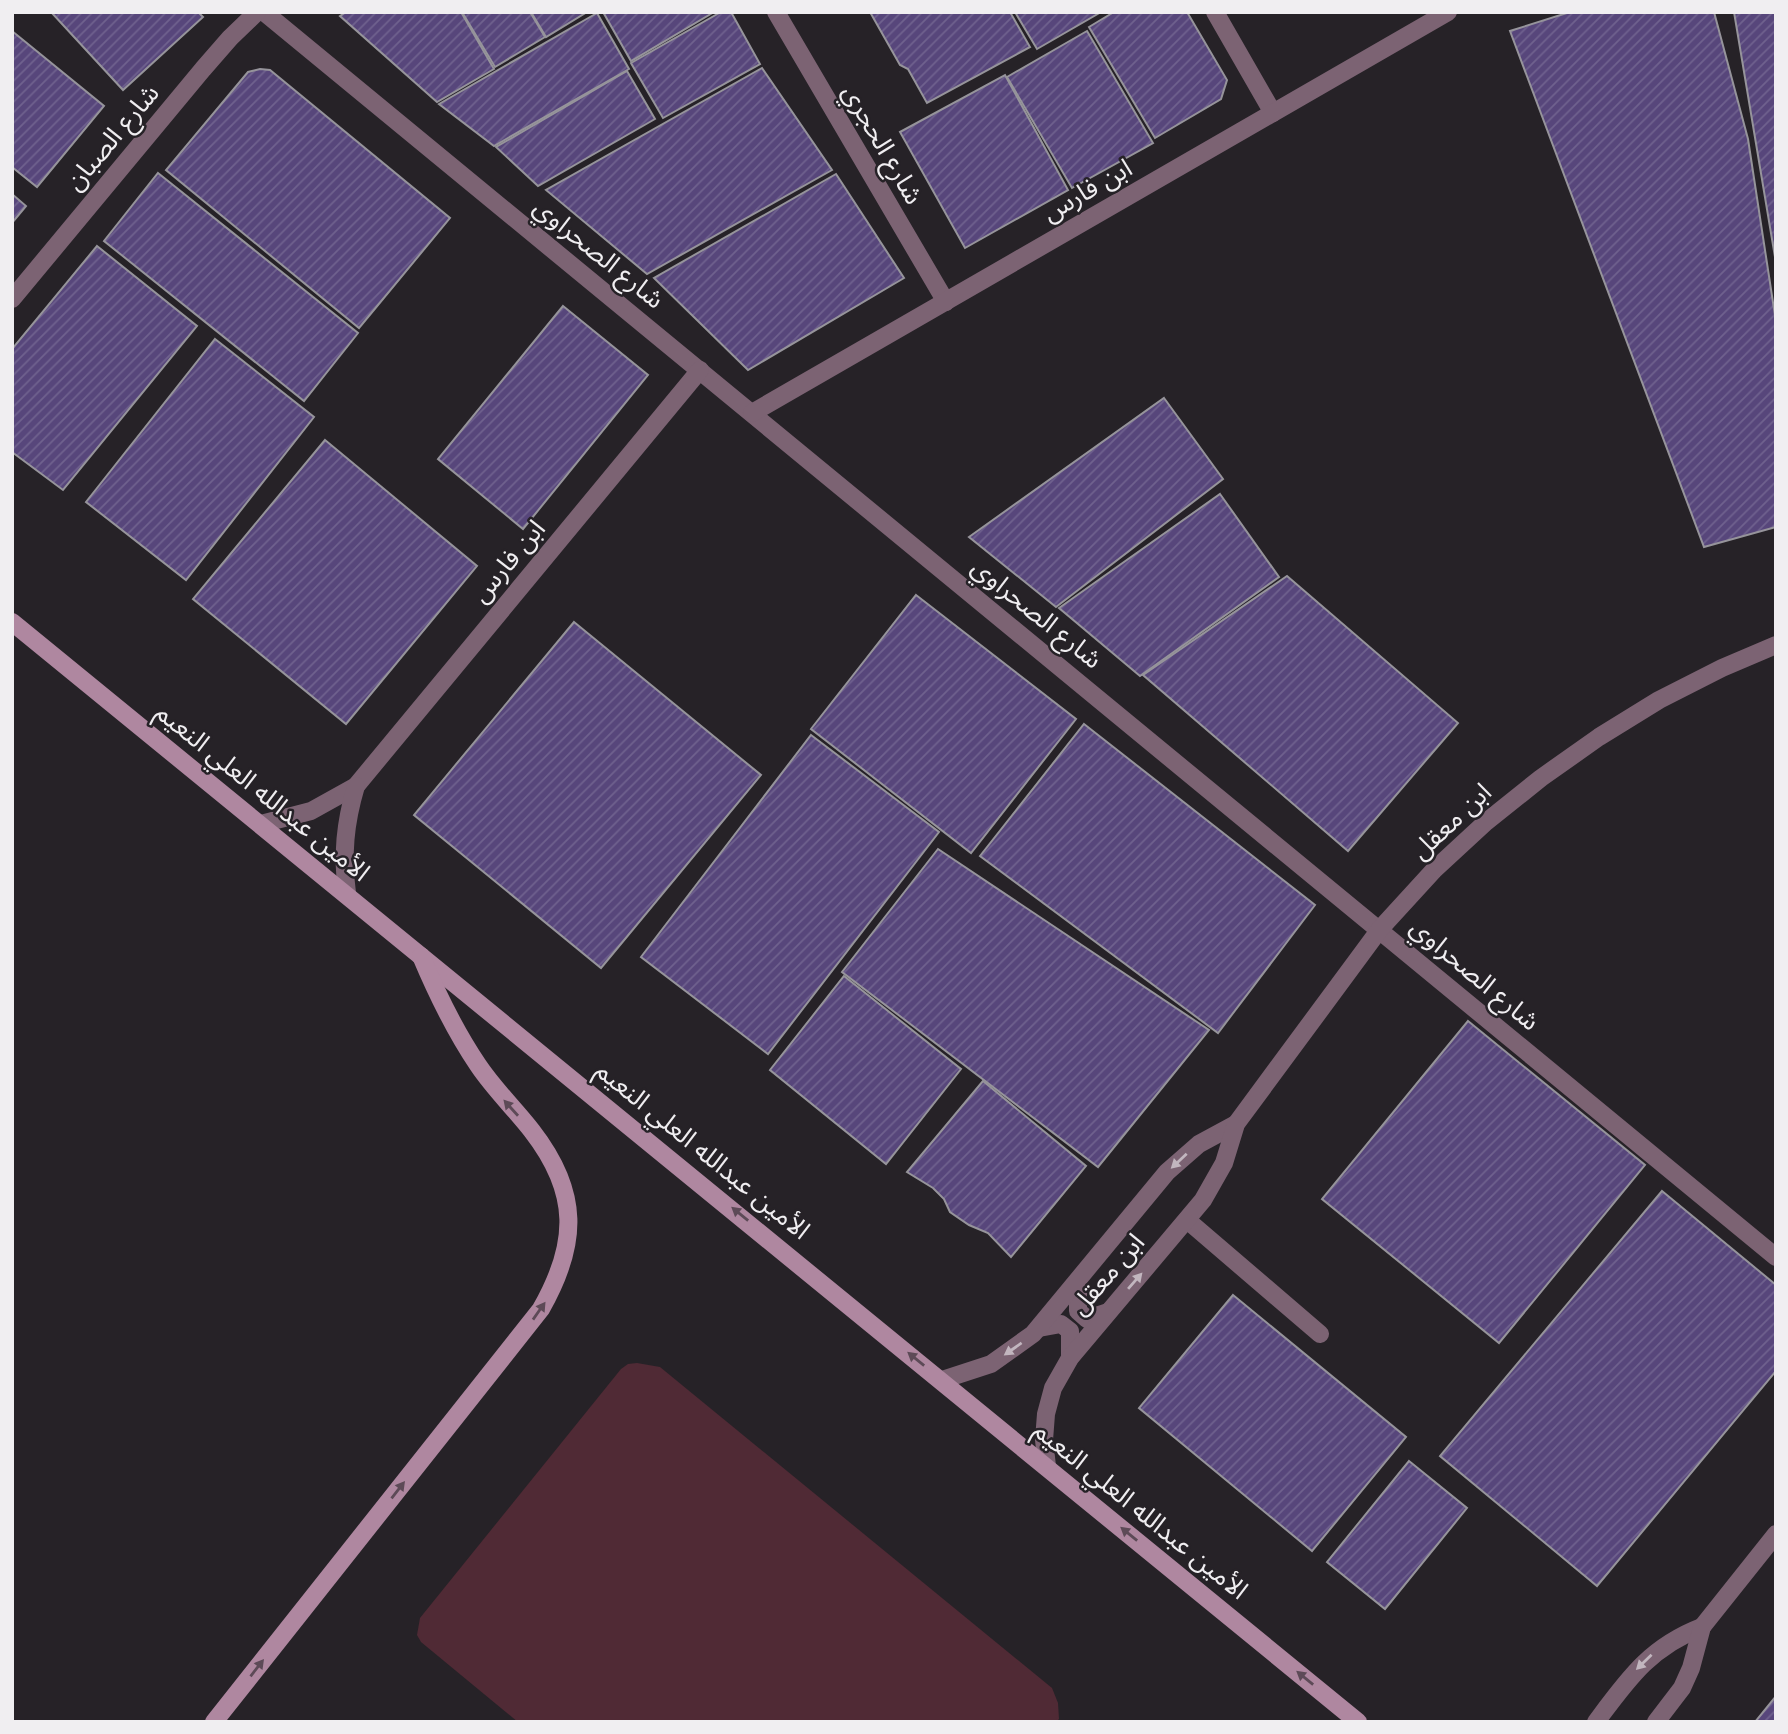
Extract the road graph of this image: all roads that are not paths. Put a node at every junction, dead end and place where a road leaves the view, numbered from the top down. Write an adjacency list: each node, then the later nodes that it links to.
1 (257, 12): 7 (street, شارع الصبان)
2 (264, 12): 9 (street, شارع الصحراوي)
3 (776, 12): 8 (street, شارع الحجري)
4 (1215, 12): 6 (street)
5 (1448, 12): 6 (street, ابن فارس)
6 (1273, 113): 8 (street, ابن فارس)
7 (12, 299)
8 (946, 302): 10 (street, ابن فارس)
9 (700, 370): 10 (street, شارع الصحراوي); 13 (street, ابن فارس)
10 (752, 413): 16 (street, شارع الصحراوي)
11 (12, 622): 14 (main road, الأمين عبدالله العلي النعيم)
12 (1776, 645): 16 (street, ابن معقل)
13 (356, 786): 14 (street); 15 (street)
14 (261, 824): 15 (main road, الأمين عبدالله العلي النعيم)
15 (347, 893): 17 (main road, الأمين عبدالله العلي النعيم)
16 (1380, 929): 18 (street, ابن معقل); 20 (street, شارع الصحراوي)
17 (420, 953): 26 (main road, الأمين عبدالله العلي النعيم, one-way to 17); 30 (main road, one-way to 17)
18 (1236, 1124): 19 (street, ابن معقل); 21 (street, ابن معقل, one-way to 21)
19 (1187, 1220): 22 (street, ابن معقل, one-way to 19); 24 (street)
20 (1776, 1257)
21 (1078, 1282): 22 (street); 23 (street, ابن معقل)
22 (1110, 1311): 25 (street, ابن معقل)
23 (1039, 1328): 25 (street); 26 (street, ابن معقل, one-way to 26)
24 (1320, 1334)
25 (1070, 1358): 27 (street, ابن معقل)
26 (942, 1380): 27 (main road, الأمين عبدالله العلي النعيم)
27 (1047, 1466): 31 (main road, الأمين عبدالله العلي النعيم, one-way to 27)
28 (1776, 1534): 29 (street)
29 (1702, 1627): 32 (street, one-way to 32); 33 (street)
30 (214, 1722)
31 (1358, 1722)
32 (1596, 1722)
33 (1656, 1722)

